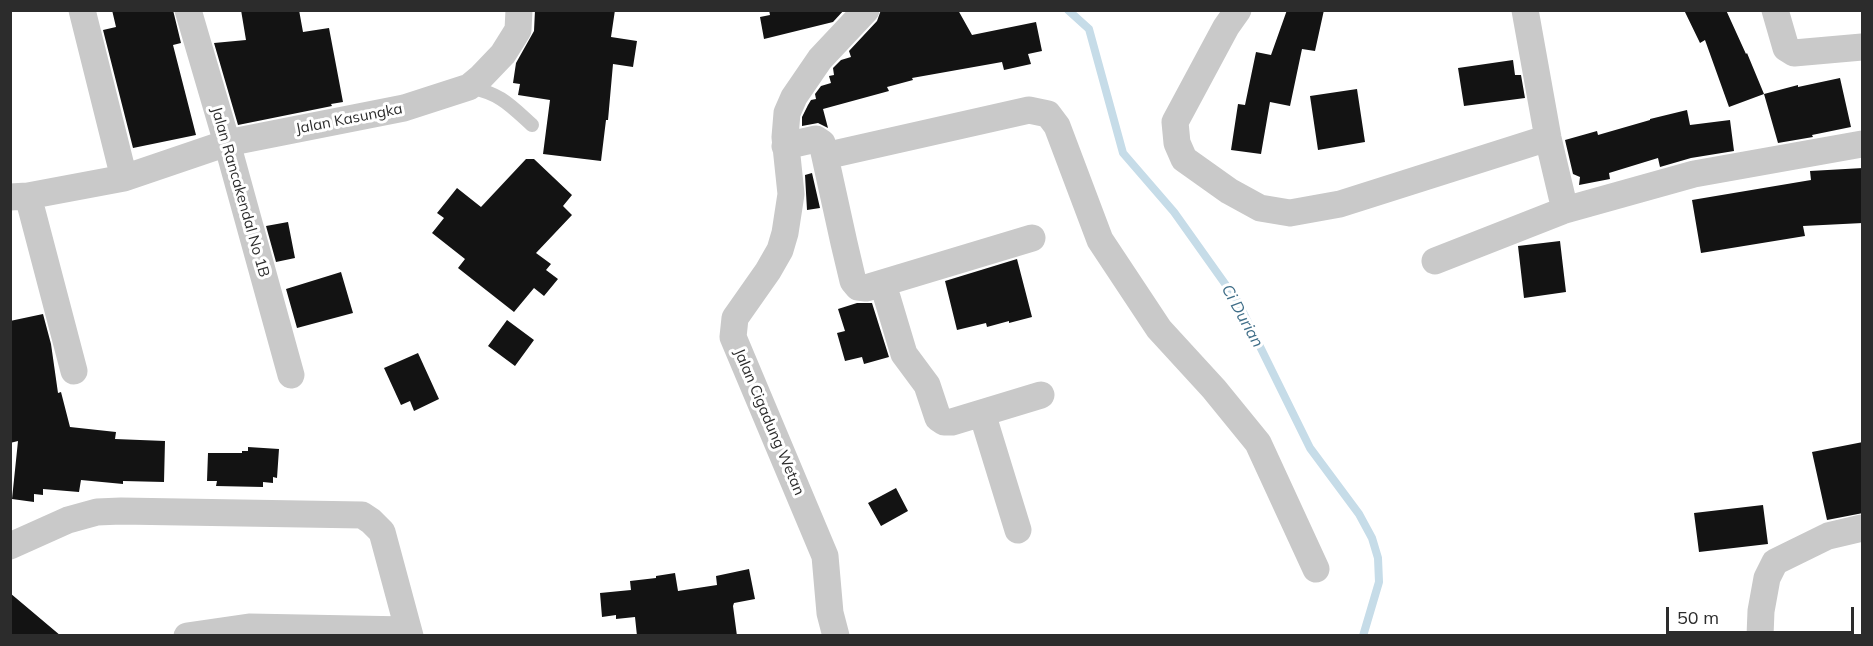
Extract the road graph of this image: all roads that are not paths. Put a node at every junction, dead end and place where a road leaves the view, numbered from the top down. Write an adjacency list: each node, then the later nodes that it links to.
1 (82, 10): 16 (street)
2 (188, 10): 12 (street, Jalan Rancakendal No 1B)
3 (519, 10): 9 (street)
4 (1238, 10): 11 (street)
5 (1525, 10): 11 (street)
6 (1775, 10): 8 (street)
7 (862, 12): 14 (street, Jalan Cigadung Wetan)
8 (1863, 47)
9 (469, 87): 10 (lane); 12 (street, Jalan Kasungka)
10 (532, 125)
11 (1548, 138): 18 (street)
12 (227, 143): 16 (street, Jalan Kasungka); 23 (street, Jalan Rancakendal No 1B)
13 (1863, 144): 18 (street)
14 (785, 146): 15 (street); 32 (street, Jalan Cigadung Wetan)
15 (825, 156): 21 (street); 29 (street)
16 (124, 178): 17 (street, Jalan Kasungka)
17 (19, 197): 22 (street)
18 (1565, 210): 20 (street)
19 (1032, 238): 21 (street)
20 (1435, 261)
21 (883, 284): 25 (street)
22 (74, 371)
23 (291, 375)
24 (1041, 395): 25 (street)
25 (982, 413): 27 (street)
26 (1863, 528): 33 (street)
27 (1018, 530)
28 (10, 546): 30 (street)
29 (1316, 569)
30 (409, 633): 31 (street)
31 (187, 636)
32 (836, 636)
33 (1760, 636)

